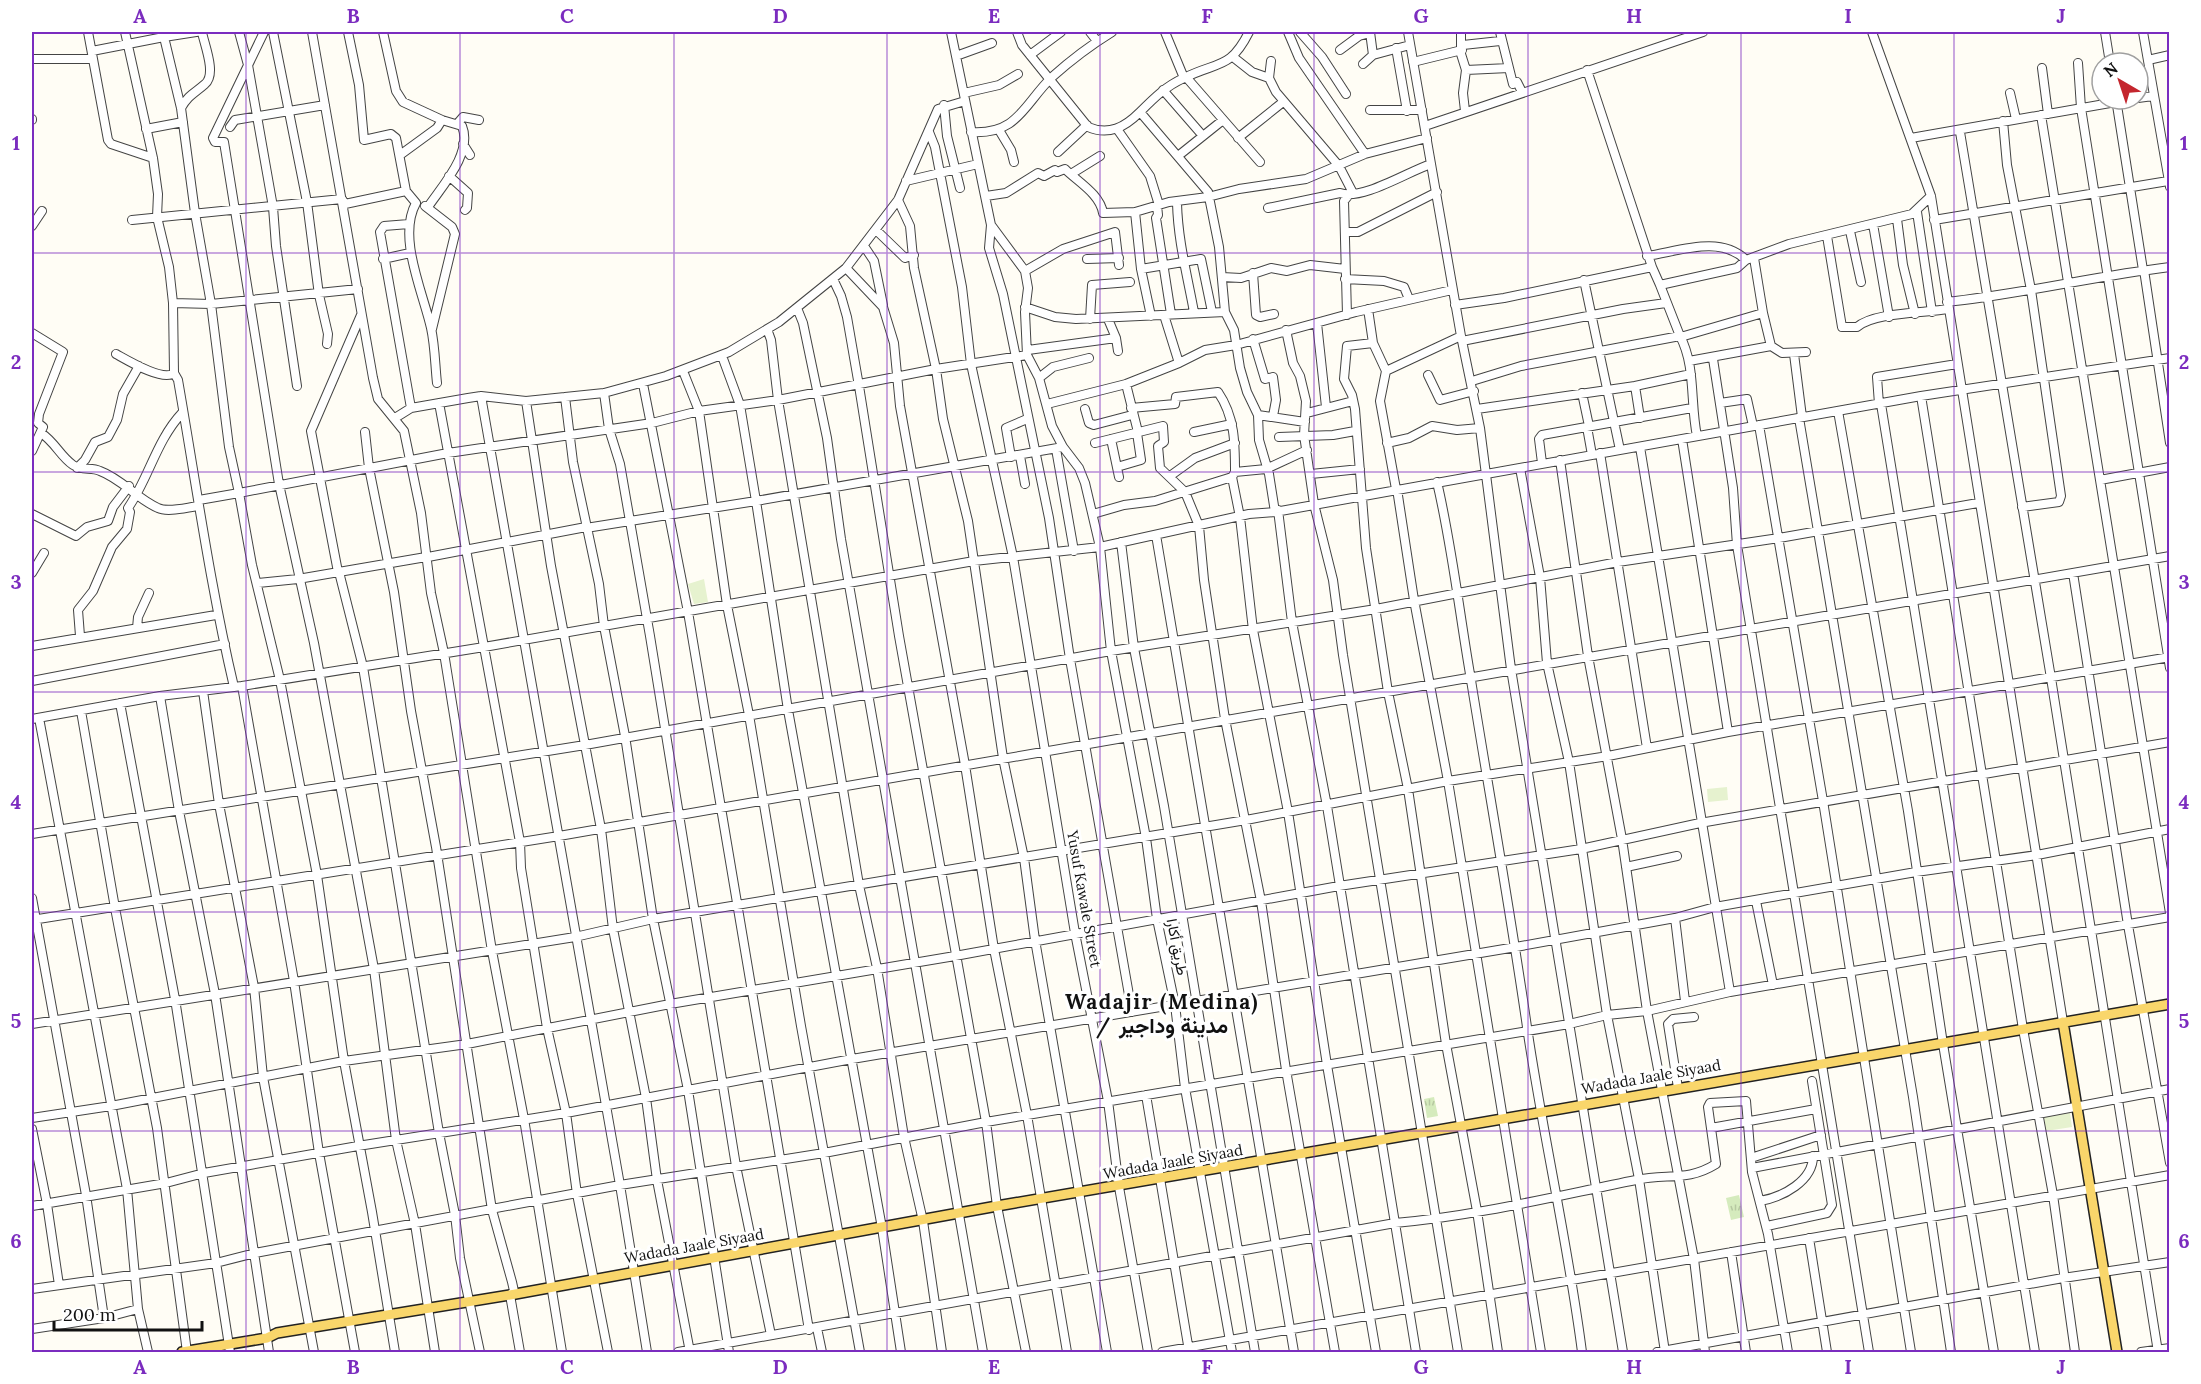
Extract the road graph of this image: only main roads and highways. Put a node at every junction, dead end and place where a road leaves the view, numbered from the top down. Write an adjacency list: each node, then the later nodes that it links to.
1 (2169, 1004): 2 (main road, Wadada Jaale Siyaad)
2 (2063, 1022): 3 (main road, Wadada Jaale Siyaad); 5 (main road)
3 (229, 1348): 4 (main road, Wadada Jaale Siyaad)
4 (185, 1352)
5 (2117, 1353)

